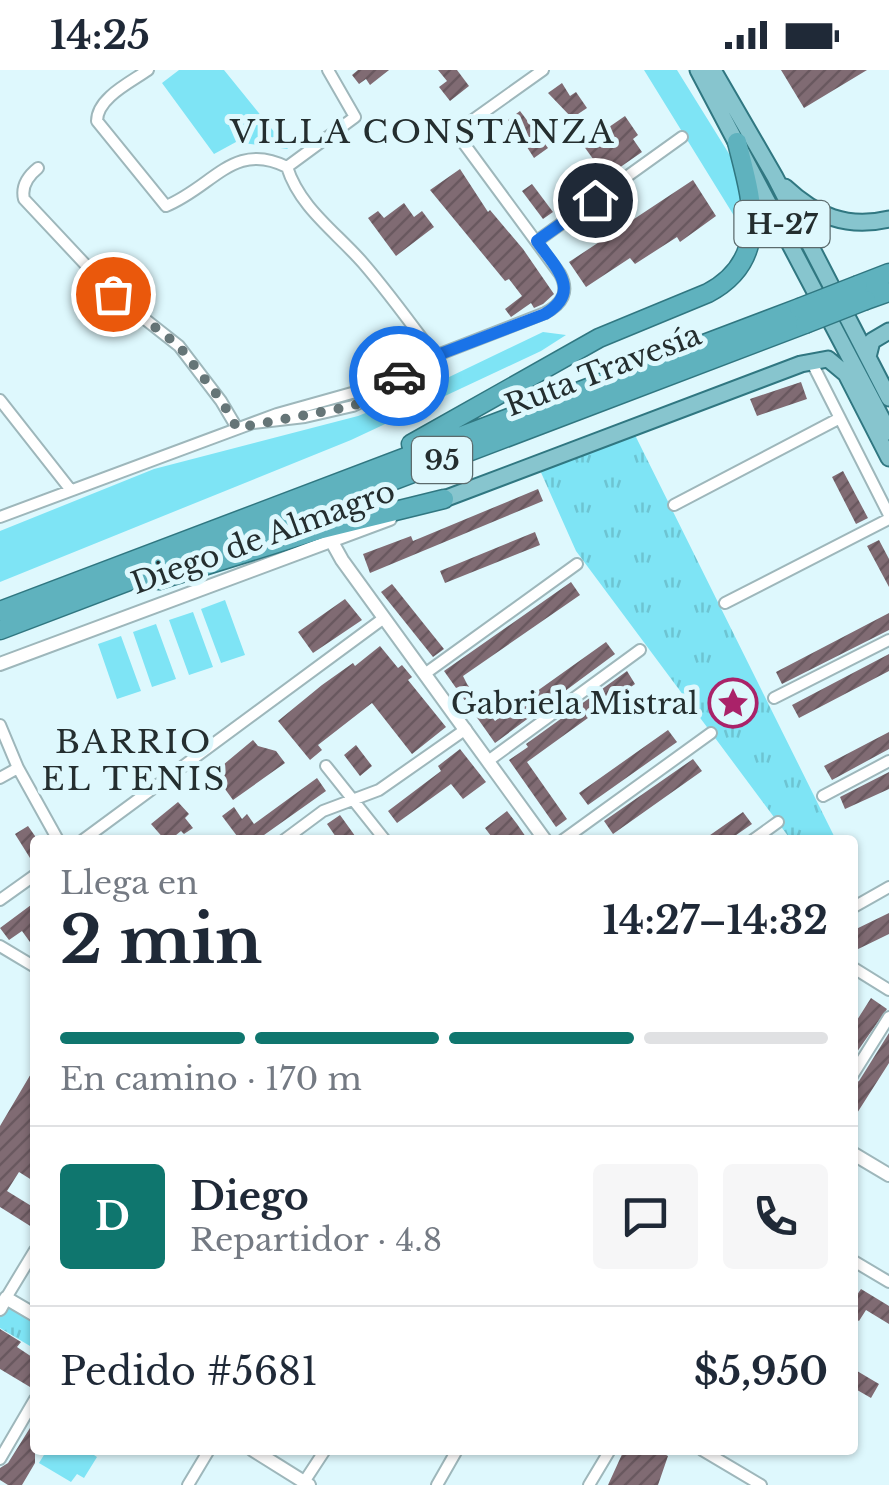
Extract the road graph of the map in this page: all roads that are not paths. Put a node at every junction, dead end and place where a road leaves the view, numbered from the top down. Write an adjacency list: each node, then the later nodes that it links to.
1 (148, 70): 8 (street)
2 (328, 70): 8 (street)
3 (542, 70): 12 (street)
4 (698, 70): 7 (main road, H-27)
5 (714, 70): 10 (main road, H-27)
6 (682, 137): 12 (street)
7 (737, 142): 16 (main road, H-27); 28 (highway)
8 (287, 167): 19 (street)
9 (38, 168): 25 (street)
10 (775, 177): 11 (main road); 16 (main road, H-27)
11 (889, 219)
12 (537, 241): 19 (street)
13 (889, 273): 14 (highway, Ruta Travesía / 95)
14 (862, 292): 15 (highway, Ruta Travesía / 95); 17 (highway, Ruta Travesía / 95, bridge)
15 (889, 292)
16 (833, 306): 20 (main road); 26 (main road)
17 (802, 316): 28 (highway, Ruta Travesía / 95); 36 (highway, Ruta Travesía / 95)
18 (889, 331): 20 (main road)
19 (435, 356): 25 (street)
20 (868, 357): 22 (main road)
21 (811, 360): 24 (street); 27 (main road); 30 (main road, Diego de Almagro)
22 (889, 398)
23 (0, 400): 29 (street)
24 (840, 418): 31 (street); 33 (street)
25 (237, 428): 29 (street)
26 (889, 432)
27 (889, 458)
28 (368, 470): 38 (highway, Ruta Travesía / 95)
29 (70, 489): 32 (street)
30 (444, 499): 34 (street, Diego de Almagro); 36 (highway)
31 (674, 505)
32 (0, 517)
33 (889, 517): 37 (street)
34 (332, 542): 39 (street); 43 (street, Diego de Almagro)
35 (576, 564): 44 (street)
36 (81, 599): 40 (highway, Ruta Travesía / 95)
37 (725, 604)
38 (0, 611)
39 (384, 618): 44 (street); 58 (street)
40 (0, 630)
41 (889, 640): 45 (street)
42 (640, 650): 50 (street)
43 (0, 664)
44 (426, 672): 47 (street)
45 (774, 698)
46 (0, 725): 52 (street)
47 (466, 730): 50 (street); 55 (street)
48 (711, 733): 62 (street)
49 (889, 761): 54 (street)
50 (488, 762): 61 (street)
51 (326, 766): 55 (street)
52 (18, 768): 53 (street); 57 (street)
53 (0, 778)
54 (823, 796)
55 (355, 799): 59 (street); 60 (street)
56 (778, 822): 63 (street)
57 (55, 835)
58 (90, 835)
59 (291, 835)
60 (381, 835)
61 (541, 835)
62 (570, 835)
63 (760, 835)
64 (30, 878): 66 (street)
65 (889, 888): 67 (street)
66 (0, 900)
67 (858, 905)
68 (0, 946): 69 (street)
69 (30, 964)
70 (858, 971): 71 (street)
71 (889, 990)
72 (889, 1017): 73 (street)
73 (858, 1066)
74 (858, 1156): 75 (street)
75 (889, 1175)
76 (30, 1258): 79 (street)
77 (858, 1264): 78 (street)
78 (889, 1282)
79 (3, 1303): 80 (street)
80 (30, 1313)
81 (30, 1408): 88 (street)
82 (206, 1455): 91 (street)
83 (262, 1455): 90 (street)
84 (322, 1455): 90 (street)
85 (455, 1455): 92 (street)
86 (607, 1455): 93 (street)
87 (710, 1455): 89 (street)
88 (0, 1459)
89 (753, 1483)
90 (306, 1484)
91 (188, 1485)
92 (437, 1485)
93 (589, 1485)

